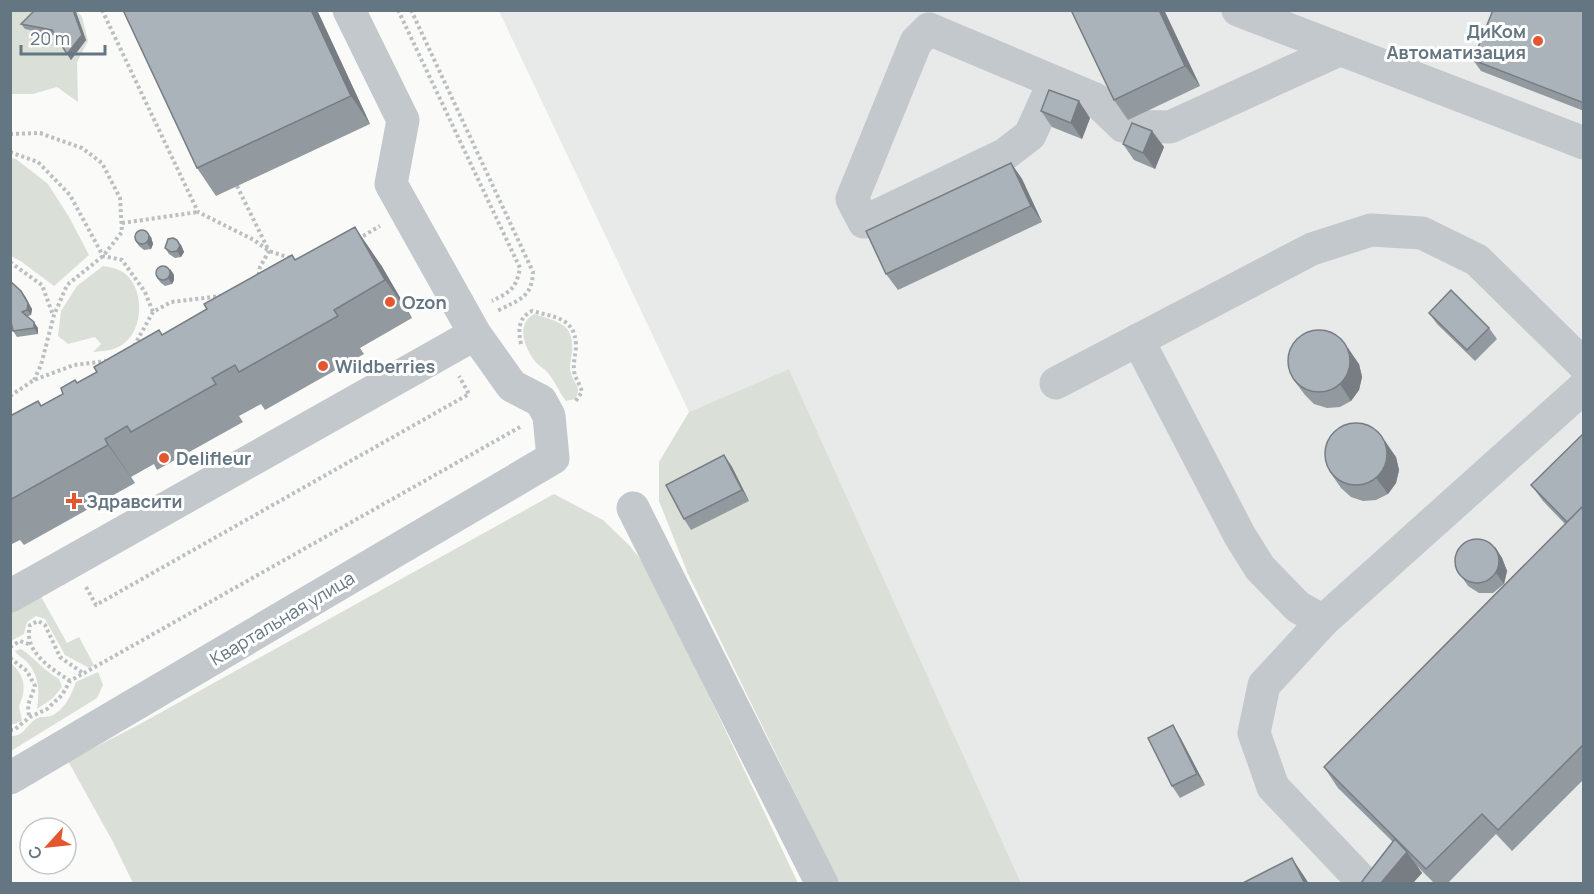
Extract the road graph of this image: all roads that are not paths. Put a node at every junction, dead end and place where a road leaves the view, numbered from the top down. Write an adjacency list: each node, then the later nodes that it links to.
1 (349, 10): 7 (street)
2 (1238, 10): 4 (street)
3 (932, 20): 5 (street); 5 (street)
4 (1339, 50): 5 (street); 6 (street)
5 (1054, 82)
6 (1584, 142)
7 (470, 325): 13 (street); 15 (street, Квартальная улица)
8 (1138, 340): 9 (street); 10 (street); 14 (street)
9 (1584, 366)
10 (1056, 383)
11 (1584, 387): 14 (street)
12 (633, 508): 16 (street)
13 (10, 596)
14 (1323, 621): 17 (street)
15 (10, 778)
16 (822, 884)
17 (1365, 884)

